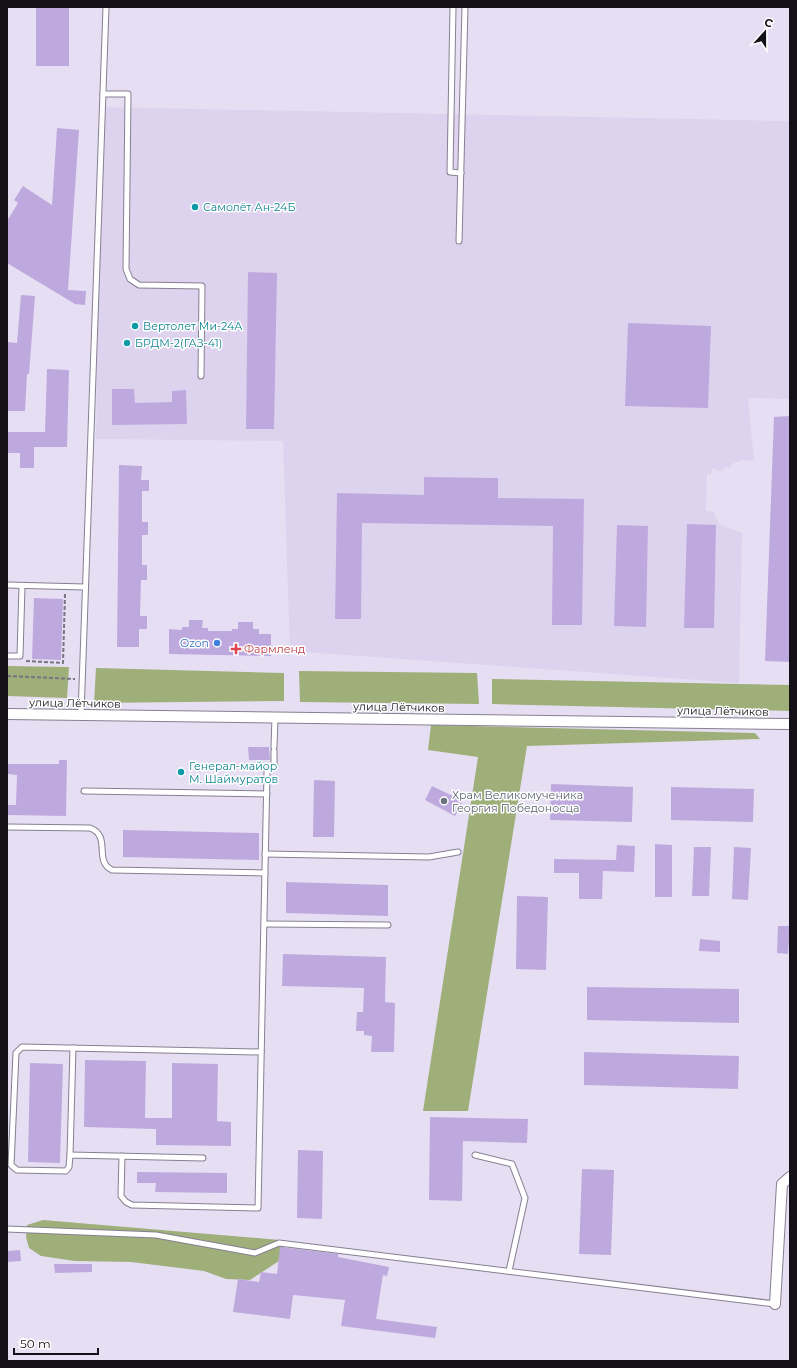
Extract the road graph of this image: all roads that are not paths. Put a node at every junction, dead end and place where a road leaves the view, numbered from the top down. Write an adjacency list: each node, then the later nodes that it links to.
1 (106, 7): 4 (lane)
2 (453, 7): 5 (lane)
3 (465, 7): 5 (lane)
4 (103, 94): 7 (lane); 10 (lane)
5 (461, 173): 6 (lane)
6 (459, 241)
7 (201, 376)
8 (7, 585): 9 (lane)
9 (22, 586): 10 (lane); 11 (lane)
10 (85, 587): 13 (lane)
11 (7, 656)
12 (7, 714): 13 (street, улица Лётчиков)
13 (80, 715): 14 (street, улица Лётчиков)
14 (275, 717): 15 (street, улица Лётчиков); 17 (lane)
15 (790, 724)
16 (84, 792): 17 (lane)
17 (267, 794): 20 (lane)
18 (7, 826): 21 (lane)
19 (458, 852): 20 (lane)
20 (265, 854): 21 (lane)
21 (265, 873): 22 (lane)
22 (264, 924): 23 (lane); 25 (lane)
23 (388, 925)
24 (73, 1048): 25 (lane); 26 (lane); 26 (lane)
25 (261, 1052): 28 (lane)
26 (70, 1155): 28 (lane)
27 (475, 1155): 32 (lane)
28 (122, 1156): 29 (lane)
29 (204, 1158)
30 (790, 1177): 33 (street)
31 (7, 1229): 32 (lane)
32 (509, 1271): 33 (lane)
33 (775, 1304)

